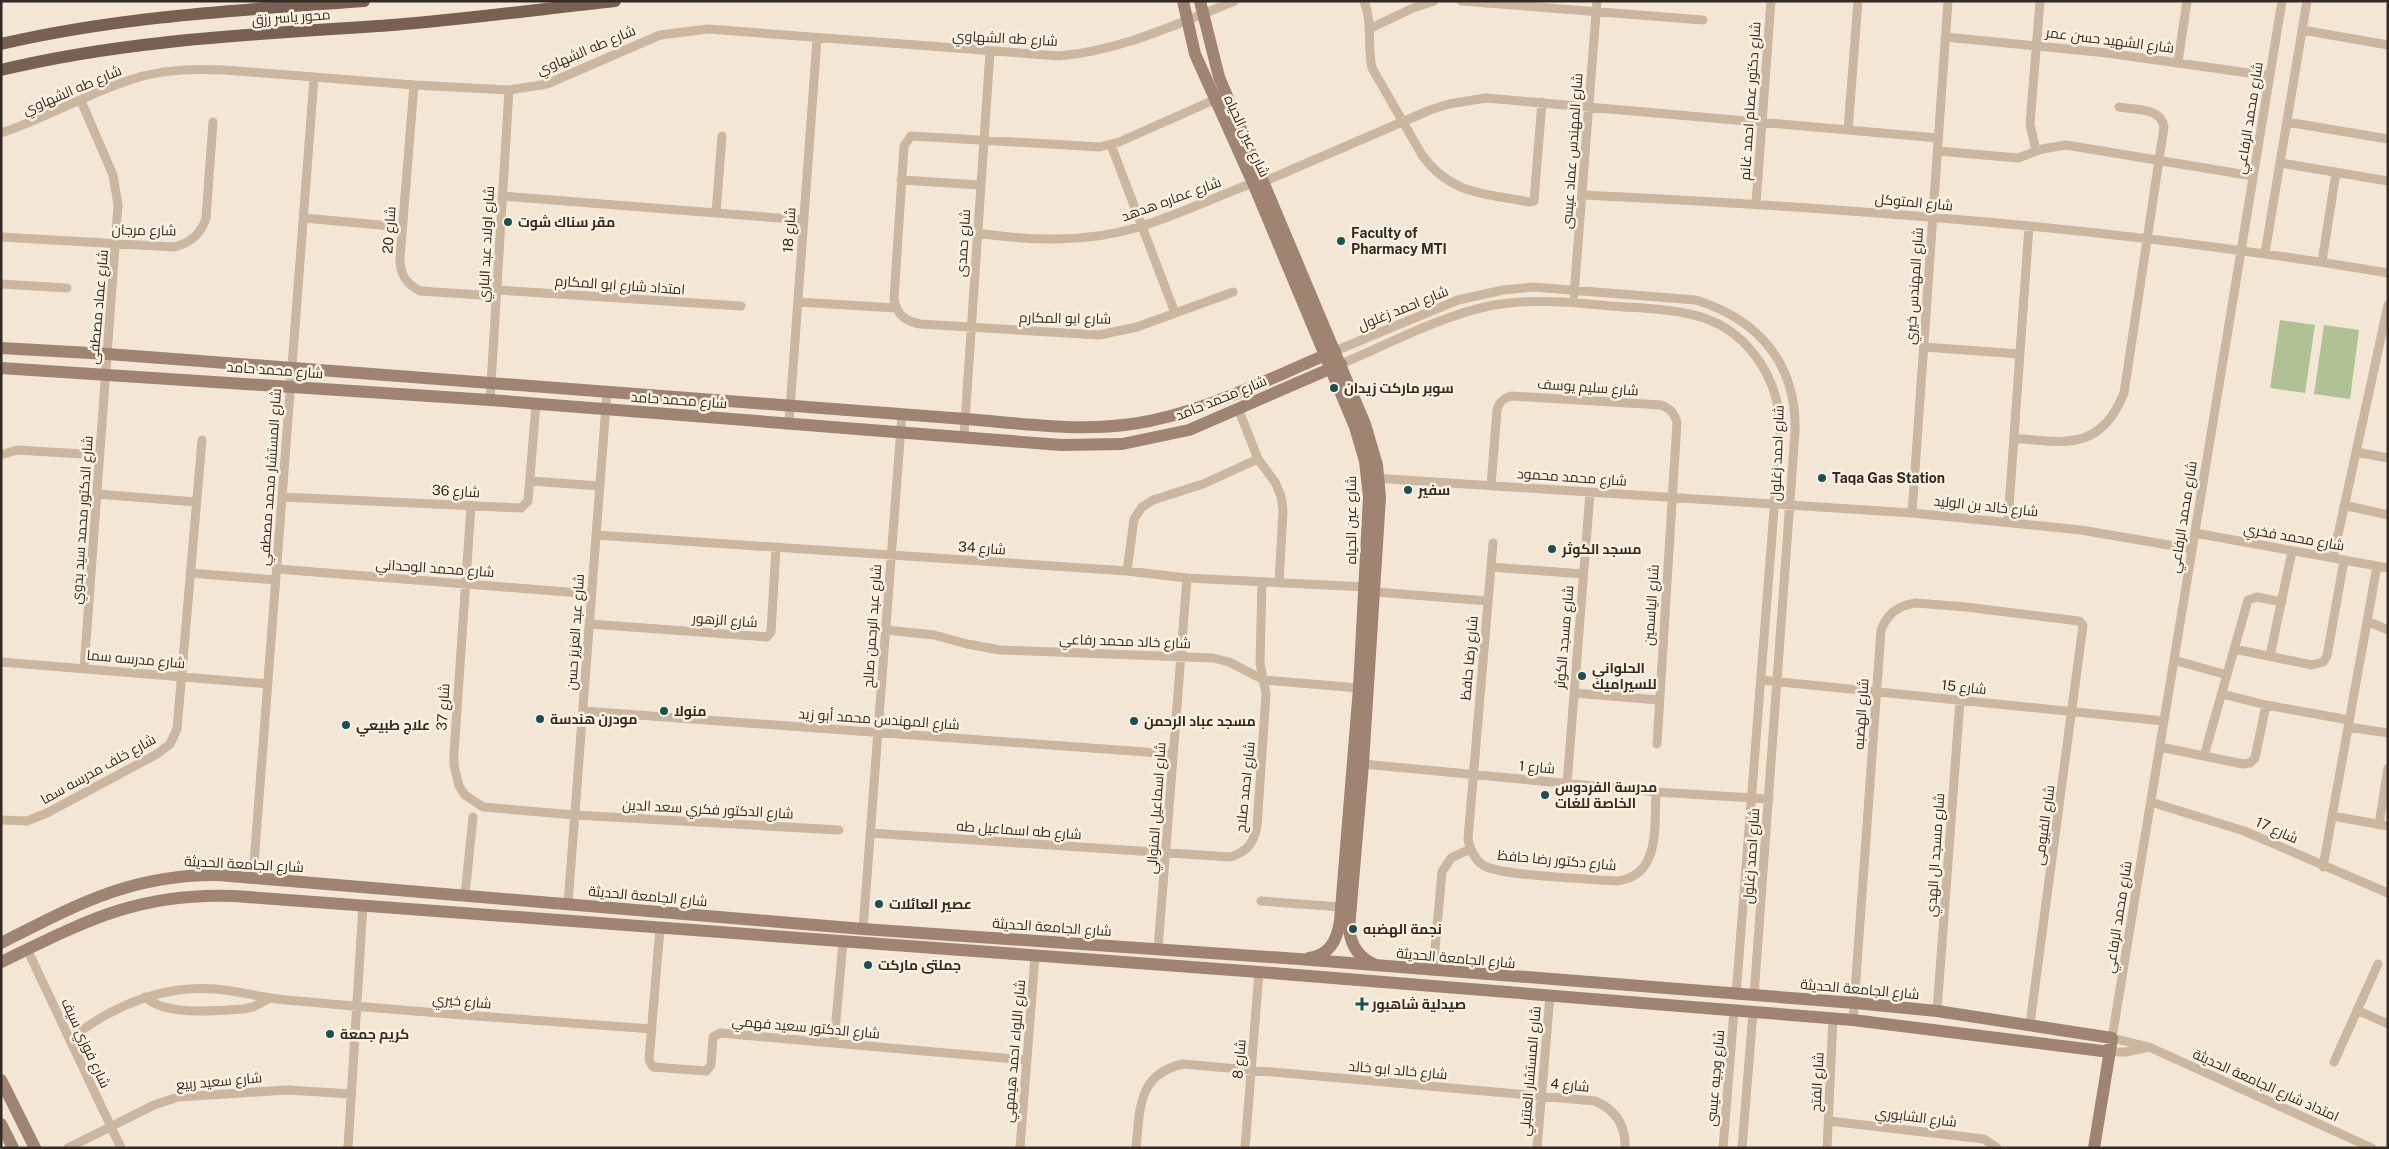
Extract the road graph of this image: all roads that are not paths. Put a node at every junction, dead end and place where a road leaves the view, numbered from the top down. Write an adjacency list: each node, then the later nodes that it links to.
1 (364, 1): 24 (main road, محور ياسر رزق)
2 (615, 1): 29 (main road, محور ياسر رزق)
3 (1183, 1): 19 (street, شارع عين الحياه)
4 (1235, 1): 16 (street, شارع طه الشهاوي)
5 (1364, 1): 20 (street)
6 (1434, 1): 20 (street)
7 (1461, 1): 17 (street)
8 (1597, 1): 17 (street, شارع المهندس عماد عيسى)
9 (1771, 1): 42 (street, شارع دكتور عصام احمد غانم)
10 (1858, 1): 43 (street)
11 (1948, 1): 22 (street, شارع المهندس خيري)
12 (2040, 1): 25 (street)
13 (2187, 1): 28 (street)
14 (2282, 1): 30 (street, شارع محمد الرفاعي)
15 (2307, 1): 21 (street)
16 (1201, 7): 19 (street, شارع طه الشهاوي); 58 (street, شارع عين الحياه)
17 (1596, 12): 18 (street); 37 (street, شارع المهندس عماد عيسى)
18 (1703, 20)
19 (1186, 22): 27 (street, شارع طه الشهاوي); 34 (street, شارع عين الحياه)
20 (1369, 29): 40 (street)
21 (2302, 30): 26 (street); 41 (street)
22 (1945, 37): 25 (street, شارع الشهيد حسن عمر); 46 (street, شارع المهندس خيري)
23 (817, 39): 27 (street, شارع طه الشهاوي); 33 (street, شارع طه الشهاوي); 66 (street, شارع 18)
24 (1, 44)
25 (2036, 45): 28 (street, شارع الشهيد حسن عمر); 51 (street)
26 (2388, 45)
27 (990, 52): 48 (street, شارع حمدى)
28 (2178, 62): 30 (street, شارع الشهيد حسن عمر)
29 (1, 70)
30 (2270, 76): 55 (street, شارع محمد الرفاعي)
31 (314, 78): 32 (street, شارع طه الشهاوي); 35 (street, شارع طه الشهاوي); 65 (street, شارع المستشار محمد مصطفي)
32 (414, 85): 33 (street, شارع طه الشهاوي); 68 (street, شارع 20)
33 (509, 90): 61 (street, شارع اولاد عبد الباري)
34 (1214, 100): 49 (street); 58 (street, شارع عين الحياه)
35 (81, 101): 44 (street, شارع طه الشهاوي); 73 (street, شارع عماد مصطفى)
36 (1542, 102): 37 (street, شارع عماره هدهد); 40 (street, شارع عماره هدهد); 40 (street)
37 (1589, 107): 42 (street, شارع عماره هدهد); 60 (street, شارع المهندس عماد عيسى)
38 (2119, 107): 52 (street)
39 (212, 122): 73 (street, شارع مرجان)
40 (1403, 122): 58 (street, شارع عماره هدهد)
41 (2288, 122): 47 (street); 53 (street)
42 (1762, 123): 43 (street, شارع عماره هدهد); 62 (street, شارع دكتور عصام احمد غانم)
43 (1848, 130): 46 (street, شارع عماره هدهد)
44 (1, 134)
45 (722, 136): 63 (street)
46 (1938, 138): 50 (street, شارع المهندس خيري)
47 (2388, 139)
48 (983, 140): 49 (street); 56 (street); 59 (street, شارع حمدى)
49 (1111, 145): 69 (street)
50 (1938, 151): 51 (street); 64 (street, شارع المهندس خيري)
51 (2036, 151): 52 (street)
52 (2159, 160): 55 (street); 72 (street)
53 (2280, 163): 54 (street); 75 (street)
54 (2336, 172): 57 (street); 76 (street)
55 (2253, 176): 74 (street, شارع محمد الرفاعي)
56 (901, 180): 59 (street); 88 (street)
57 (2388, 181)
58 (1258, 182): 69 (street, شارع عماره هدهد); 94 (street, شارع عين الحياه)
59 (980, 185): 70 (street, شارع حمدى)
60 (1582, 195): 62 (street, شارع المتوكل); 80 (street, شارع المهندس عماد عيسى)
61 (502, 196): 63 (street); 82 (street, شارع اولاد عبد الباري)
62 (1756, 204): 64 (street, شارع المتوكل)
63 (716, 213): 66 (street)
64 (1933, 217): 67 (street, شارع المتوكل); 92 (street, شارع المهندس خيري)
65 (304, 218): 68 (street); 99 (street, شارع المستشار محمد مصطفي)
66 (804, 220): 84 (street, شارع 18)
67 (2029, 226): 72 (street, شارع المتوكل); 96 (street)
68 (402, 227): 82 (street, شارع 20)
69 (1140, 227): 70 (street, شارع عماره هدهد); 89 (street)
70 (977, 233): 91 (street, شارع حمدى)
71 (1, 237): 73 (street, شارع مرجان)
72 (2147, 238): 74 (street, شارع المتوكل); 114 (street)
73 (117, 244): 95 (street, شارع عماد مصطفى)
74 (2241, 250): 75 (street, شارع المتوكل); 139 (street, شارع محمد الرفاعي)
75 (2265, 252): 76 (street, شارع المتوكل)
76 (2322, 262): 77 (street, شارع المتوكل)
77 (2388, 273)
78 (1, 284): 79 (street)
79 (66, 288)
80 (1575, 290): 83 (street, شارع احمد زغلول); 85 (street, شارع المهندس عماد عيسى); 117 (street, شارع احمد زغلول)
81 (1233, 292): 89 (street, شارع ابو المكارم)
82 (497, 293): 86 (street, امتداد شارع ابو المكارم); 101 (street, شارع اولاد عبد الباري)
83 (1458, 300): 90 (street); 94 (street, شارع احمد زغلول)
84 (798, 302): 88 (street); 106 (street, شارع 18)
85 (1574, 302): 90 (street, شارع احمد زغلول); 116 (street, شارع احمد زغلول)
86 (741, 306)
87 (2388, 306): 118 (street)
88 (896, 308): 91 (street, شارع ابو المكارم)
89 (1174, 313): 91 (street, شارع ابو المكارم)
90 (1463, 313): 97 (street, شارع احمد زغلول)
91 (971, 328): 110 (street, شارع حمدى)
92 (1924, 347): 96 (street); 136 (street, شارع المهندس خيري)
93 (1, 348): 95 (street, شارع محمد حامد)
94 (1329, 353): 97 (street, شارع عين الحياه); 110 (street, شارع محمد حامد)
95 (108, 354): 99 (street, شارع محمد حامد); 100 (street, شارع عماد مصطفى)
96 (2020, 354): 114 (street)
97 (1335, 366): 107 (street, شارع محمد حامد); 123 (street, شارع عين الحياه)
98 (1, 368): 100 (street, شارع محمد حامد)
99 (292, 368): 101 (street, شارع محمد حامد); 102 (street, شارع المستشار محمد مصطفي)
100 (106, 373): 102 (street, شارع محمد حامد); 120 (street, شارع الدكتور محمد سيد بدوي)
101 (491, 383): 103 (street, شارع محمد حامد); 104 (street, شارع اولاد عبد الباري)
102 (291, 386): 104 (street, شارع محمد حامد); 129 (street, شارع المستشار محمد مصطفي)
103 (607, 392): 106 (street, شارع محمد حامد); 108 (street, شارع عبد العزيز حسن)
104 (490, 400): 105 (street, شارع محمد حامد)
105 (536, 404): 108 (street, شارع محمد حامد); 124 (street, شارع 36)
106 (790, 406): 109 (street, شارع محمد حامد); 111 (street, شارع 18)
107 (1238, 408): 113 (street, شارع محمد حامد); 122 (street)
108 (606, 409): 111 (street, شارع محمد حامد); 125 (street, شارع عبد العزيز حسن)
109 (902, 414): 110 (street, شارع محمد حامد); 112 (street, شارع عبد الرحمن صالح)
110 (965, 419): 113 (street, شارع حمدى)
111 (789, 423): 112 (street, شارع محمد حامد)
112 (900, 432): 113 (street, شارع محمد حامد); 145 (street, شارع عبد الرحمن صالح)
113 (964, 436)
114 (2014, 438): 138 (street)
115 (202, 440): 131 (street, شارع خلف مدرسه سما)
116 (1779, 451): 117 (street); 132 (street, شارع احمد زغلول)
117 (1793, 452): 133 (street, شارع احمد زغلول)
118 (2356, 452): 121 (street); 134 (street)
119 (1, 455): 120 (street)
120 (100, 455): 128 (street, شارع الدكتور محمد سيد بدوي)
121 (2388, 458)
122 (1258, 459): 152 (street); 158 (street)
123 (1374, 478): 126 (street, شارع محمد محمود); 160 (street, شارع عين الحياه)
124 (530, 481): 125 (street); 135 (street, شارع 36)
125 (600, 486): 140 (street, شارع عبد العزيز حسن)
126 (1492, 486): 127 (street, شارع محمد محمود); 130 (street, شارع سليم يوسف)
127 (1590, 493): 130 (street, شارع محمد محمود); 154 (street, شارع مسجد الكوثر)
128 (97, 494): 131 (street); 174 (street, شارع الدكتور محمد سيد بدوي)
129 (282, 497): 135 (street, شارع 36); 151 (street, شارع المستشار محمد مصطفي)
130 (1672, 497): 132 (street, شارع محمد محمود); 185 (street, شارع الياسمين)
131 (196, 502): 153 (street, شارع خلف مدرسه سما)
132 (1775, 504): 133 (street, شارع خالد بن الوليد); 178 (street, شارع احمد زغلول)
133 (1789, 505): 136 (street, شارع خالد بن الوليد); 179 (street, شارع احمد زغلول)
134 (2344, 505): 137 (street); 146 (street)
135 (471, 506): 159 (street, شارع 37)
136 (1912, 513): 138 (street, شارع خالد بن الوليد)
137 (2388, 515)
138 (2008, 521): 143 (street, شارع خالد بن الوليد)
139 (2195, 533): 143 (street, شارع محمد الرفاعي); 144 (street, شارع محمد فخري)
140 (596, 535): 142 (street, شارع 34); 161 (street, شارع عبد العزيز حسن)
141 (1494, 543): 149 (street, شارع رضا حافظ)
142 (776, 548): 145 (street, شارع 34); 165 (street, شارع الزهور)
143 (2192, 549): 172 (street, شارع محمد الرفاعي)
144 (2292, 551): 146 (street, شارع محمد فخري); 163 (street)
145 (891, 556): 152 (street, شارع 34); 167 (street, شارع عبد الرحمن صالح)
146 (2333, 558): 147 (street, شارع محمد فخري)
147 (2344, 560): 148 (street, شارع محمد فخري); 170 (street)
148 (2377, 566): 150 (street, شارع محمد فخري); 164 (street)
149 (1491, 567): 154 (street); 162 (street, شارع رضا حافظ)
150 (2388, 568)
151 (277, 569): 156 (street, شارع المستشار محمد مصطفي); 159 (street, شارع محمد الوحداني)
152 (1126, 571): 155 (street, شارع 34)
153 (190, 573): 156 (street); 176 (street, شارع خلف مدرسه سما)
154 (1583, 574): 183 (street, شارع مسجد الكوثر)
155 (1187, 578): 157 (street, شارع 34); 171 (street, شارع اسماعيل المنوالي)
156 (276, 580): 180 (street, شارع المستشار محمد مصطفي)
157 (1262, 582): 158 (street, شارع 34); 177 (street, شارع احمد صلاح)
158 (1279, 583): 160 (street, شارع 34)
159 (466, 584): 161 (street, شارع محمد الوحداني); 206 (street, شارع 37)
160 (1370, 589): 162 (street, شارع 34); 181 (street, شارع عين الحياه); 198 (street, شارع عين الحياه)
161 (592, 594): 165 (street, شارع عبد العزيز حسن)
162 (1488, 601): 200 (street, شارع رضا حافظ)
163 (2282, 602): 169 (street); 170 (street)
164 (2367, 621): 168 (street); 191 (street)
165 (590, 624): 188 (street, شارع عبد العزيز حسن)
166 (2083, 629): 182 (street, شارع الهضبه); 189 (street, شارع الفيومى)
167 (886, 630): 171 (street, شارع خالد محمد رفاعي); 192 (street, شارع عبد الرحمن صالح)
168 (2388, 630)
169 (2234, 649): 170 (street); 175 (street)
170 (2270, 656)
171 (1181, 657): 177 (street, شارع خالد محمد رفاعي); 196 (street, شارع اسماعيل المنوالي)
172 (2174, 660): 175 (street); 190 (street, شارع محمد الرفاعي)
173 (1, 662): 174 (street, شارع مدرسه سما)
174 (84, 669): 176 (street, شارع مدرسه سما)
175 (2227, 675): 184 (street)
176 (182, 676): 180 (street, شارع مدرسه سما); 209 (street, شارع خلف مدرسه سما)
177 (1264, 680): 181 (street, شارع خالد محمد رفاعي); 214 (street, شارع احمد صلاح)
178 (1761, 680): 179 (street, شارع 15); 203 (street, شارع احمد زغلول)
179 (1777, 682): 182 (street, شارع 15); 204 (street, شارع احمد زغلول)
180 (268, 684): 216 (street, شارع المستشار محمد مصطفي)
181 (1360, 688): 224 (street, شارع عين الحياه)
182 (1876, 692): 186 (street, شارع 15); 249 (street, شارع الهضبه)
183 (1574, 693): 185 (street); 201 (street, شارع مسجد الكوثر)
184 (2222, 694): 187 (street); 197 (street)
185 (1659, 700): 194 (street, شارع الياسمين)
186 (1960, 700): 189 (street, شارع 15); 253 (street, شارع مسجد ال الهدي)
187 (2266, 705): 191 (street); 197 (street)
188 (583, 711): 192 (street, شارع المهندس محمد أبو زيد); 206 (street, شارع عبد العزيز حسن)
189 (2073, 712): 190 (street, شارع 15); 257 (street, شارع الفيومى)
190 (2164, 721): 195 (street, شارع محمد الرفاعي)
191 (2349, 723): 193 (street); 207 (street)
192 (878, 732): 196 (street, شارع المهندس محمد أبو زيد); 212 (street, شارع عبد الرحمن صالح)
193 (2388, 732)
194 (1657, 744)
195 (2160, 747): 197 (street); 205 (street, شارع محمد الرفاعي)
196 (1174, 754): 214 (street, شارع اسماعيل المنوالي)
197 (2204, 756)
198 (1363, 764): 200 (street, شارع 1); 239 (street, شارع عين الحياه)
199 (2388, 770): 210 (street)
200 (1472, 775): 201 (street, شارع 1); 213 (street)
201 (1567, 784): 202 (street, شارع 1)
202 (1656, 792): 203 (street, شارع 1); 213 (street, شارع دكتور رضا حافظ)
203 (1752, 798): 204 (street, شارع 1); 244 (street, شارع احمد زغلول)
204 (1769, 799): 246 (street, شارع احمد زغلول)
205 (2151, 802): 215 (street, شارع 17); 260 (street, شارع محمد الرفاعي)
206 (575, 815): 211 (street, شارع الدكتور فكري سعد الدين); 222 (street, شارع عبد العزيز حسن)
207 (2332, 816): 210 (street); 215 (street)
208 (473, 817): 219 (street)
209 (1, 820)
210 (2384, 825)
211 (839, 830)
212 (870, 833): 214 (street, شارع طه اسماعيل طه); 227 (street, شارع عبد الرحمن صالح)
213 (1470, 849): 240 (street)
214 (1166, 854): 233 (street, شارع اسماعيل المنوالي)
215 (2323, 867): 218 (street, شارع 17)
216 (253, 877): 217 (street, شارع الجامعة الحديثة); 219 (street, شارع الجامعة الحديثة)
217 (166, 878): 220 (street); 230 (street, شارع الجامعة الحديثة)
218 (2388, 894)
219 (465, 895): 222 (street, شارع الجامعة الحديثة)
220 (167, 898): 223 (street); 232 (street)
221 (1261, 901): 224 (street)
222 (568, 904): 225 (street, شارع الجامعة الحديثة)
223 (363, 905): 226 (street); 250 (street)
224 (1341, 907): 235 (street, شارع عين الحياه)
225 (698, 915): 227 (street, شارع الجامعة الحديثة); 228 (street)
226 (660, 928): 228 (street); 259 (street)
227 (863, 929): 231 (street, شارع الجامعة الحديثة)
228 (696, 931): 229 (street)
229 (843, 942): 234 (street); 262 (street)
230 (1, 943)
231 (1122, 947): 233 (street, شارع الجامعة الحديثة); 237 (street)
232 (28, 949): 236 (street); 261 (street, شارع فوزي سيف)
233 (1158, 949): 235 (street, شارع الجامعة الحديثة)
234 (1035, 956): 237 (street); 265 (street, شارع اللواء احمد هيمهي)
235 (1299, 959): 239 (street, شارع الجامعة الحديثة)
236 (1, 962)
237 (1121, 962): 241 (street)
238 (2378, 964): 251 (street)
239 (1378, 966): 240 (street, شارع الجامعة الحديثة)
240 (1433, 971): 242 (street, شارع الجامعة الحديثة)
241 (1260, 972): 243 (street); 267 (street, شارع 8)
242 (1500, 977): 243 (street); 244 (street, شارع الجامعة الحديثة)
243 (1498, 992): 245 (street)
244 (1736, 995): 246 (street, شارع الجامعة الحديثة)
245 (1550, 996): 252 (street); 270 (street, شارع المستشار العنتبلي)
246 (1754, 996): 249 (street, شارع الجامعة الحديثة)
247 (144, 997): 248 (street, شارع خيري); 248 (street, شارع خيري); 261 (street, شارع خيري)
248 (270, 998): 250 (street, شارع خيري)
249 (1854, 1003): 253 (street, شارع الجامعة الحديثة); 256 (street, شارع الهضبه)
250 (358, 1006): 259 (street, شارع خيري); 269 (street)
251 (2357, 1010): 258 (street); 266 (street)
252 (1734, 1011): 254 (street); 285 (street, شارع وجيه عيسى)
253 (1937, 1011): 257 (street, شارع الجامعة الحديثة)
254 (1753, 1012): 255 (street); 286 (street)
255 (1833, 1018): 256 (street); 271 (street, شارع الفتح)
256 (1853, 1020): 264 (street)
257 (2030, 1024): 260 (street, شارع الجامعة الحديثة)
258 (2388, 1024)
259 (652, 1029): 262 (street, شارع الدكتور سعيد فهمي)
260 (2112, 1038): 263 (street, امتداد شارع الجامعة الحديثة); 264 (street)
261 (70, 1039): 273 (street, شارع فوزي سيف)
262 (834, 1043): 265 (street, شارع الدكتور سعيد فهمي)
263 (2150, 1047): 264 (street); 289 (street, امتداد شارع الجامعة الحديثة)
264 (2110, 1052): 274 (street)
265 (1027, 1060): 280 (street, شارع اللواء احمد هيمهي)
266 (2334, 1062)
267 (1251, 1071): 270 (street, شارع خالد ابو خالد); 281 (street, شارع خالد ابو خالد); 282 (street, شارع 8)
268 (1, 1080): 276 (street)
269 (352, 1094): 273 (street, شارع سعيد ربيع); 279 (street)
270 (1542, 1096): 283 (street, شارع المستشار العنتبلي); 284 (street, شارع 4)
271 (1828, 1121): 287 (street, شارع الفتح); 288 (street, شارع الشابوري)
272 (1, 1124): 275 (street)
273 (110, 1126): 277 (street, شارع سعيد ربيع); 278 (street, شارع فوزي سيف)
274 (2097, 1147)
275 (13, 1148)
276 (35, 1148)
277 (68, 1148)
278 (121, 1148)
279 (348, 1148)
280 (1020, 1148)
281 (1136, 1148)
282 (1245, 1148)
283 (1537, 1148)
284 (1625, 1148)
285 (1723, 1148)
286 (1742, 1148)
287 (1827, 1148)
288 (1997, 1148)
289 (2372, 1148)

